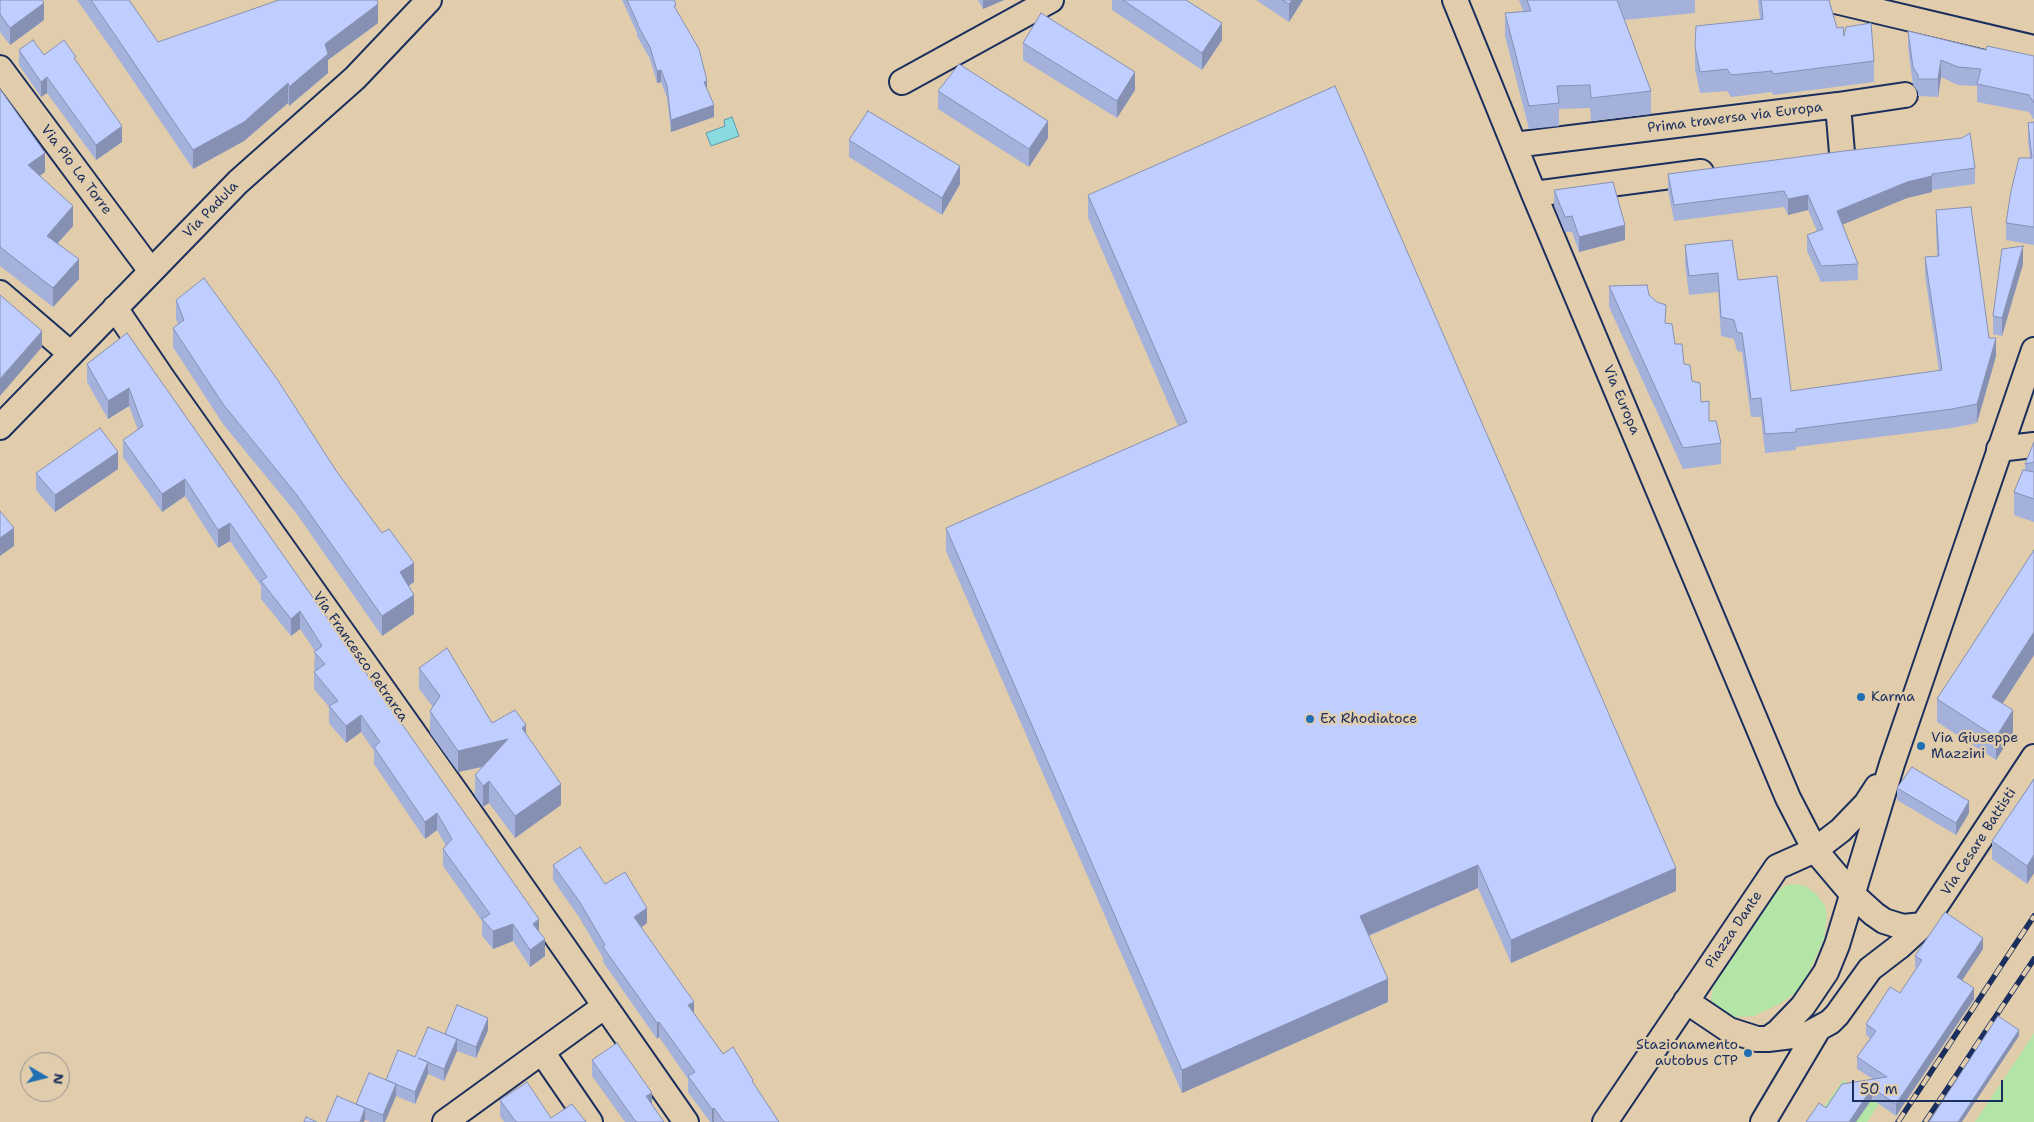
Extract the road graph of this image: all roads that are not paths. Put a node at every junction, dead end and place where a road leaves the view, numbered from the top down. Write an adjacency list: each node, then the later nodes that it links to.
1 (429, 0): 14 (street, Via Padula)
2 (1051, 0): 7 (street)
3 (1455, 0): 10 (street, Via Europa)
4 (1831, 0): 5 (street)
5 (2034, 48)
6 (0, 68): 14 (street, Via Pio La Torre)
7 (902, 82)
8 (1905, 95): 9 (street)
9 (1838, 105): 10 (street, Prima traversa via Europa); 11 (street, Prima traversa via Europa)
10 (1514, 145): 13 (street, Via Europa)
11 (1842, 153)
12 (1727, 168): 13 (street)
13 (1534, 194): 24 (street, Via Europa)
14 (151, 271): 16 (street, Via Padula)
15 (0, 293): 18 (street)
16 (115, 308): 18 (street, Via Padula); 30 (street, Via Francesco Petrarca)
17 (2034, 350): 21 (street)
18 (71, 354): 19 (street, Via Padula)
19 (0, 427)
20 (2034, 445): 21 (street)
21 (1999, 449): 23 (street)
22 (2034, 757): 28 (street, Via Cesare Battisti)
23 (1892, 764): 25 (street); 27 (street)
24 (1788, 798): 25 (street, Via Europa); 26 (street, Via Europa)
25 (1815, 850): 26 (street, Piazza Dante); 27 (street)
26 (1791, 860): 29 (street, Piazza Dante)
27 (1853, 895): 28 (street); 32 (street)
28 (1923, 925): 31 (street)
29 (1686, 1001): 32 (street); 37 (street, Piazza Dante)
30 (605, 1006): 33 (street); 36 (street, Via Francesco Petrarca)
31 (1816, 1031): 32 (street); 38 (street)
32 (1768, 1039)
33 (542, 1052): 34 (street); 35 (street)
34 (445, 1122)
35 (590, 1122)
36 (686, 1122)
37 (1605, 1122)
38 (1763, 1122)

